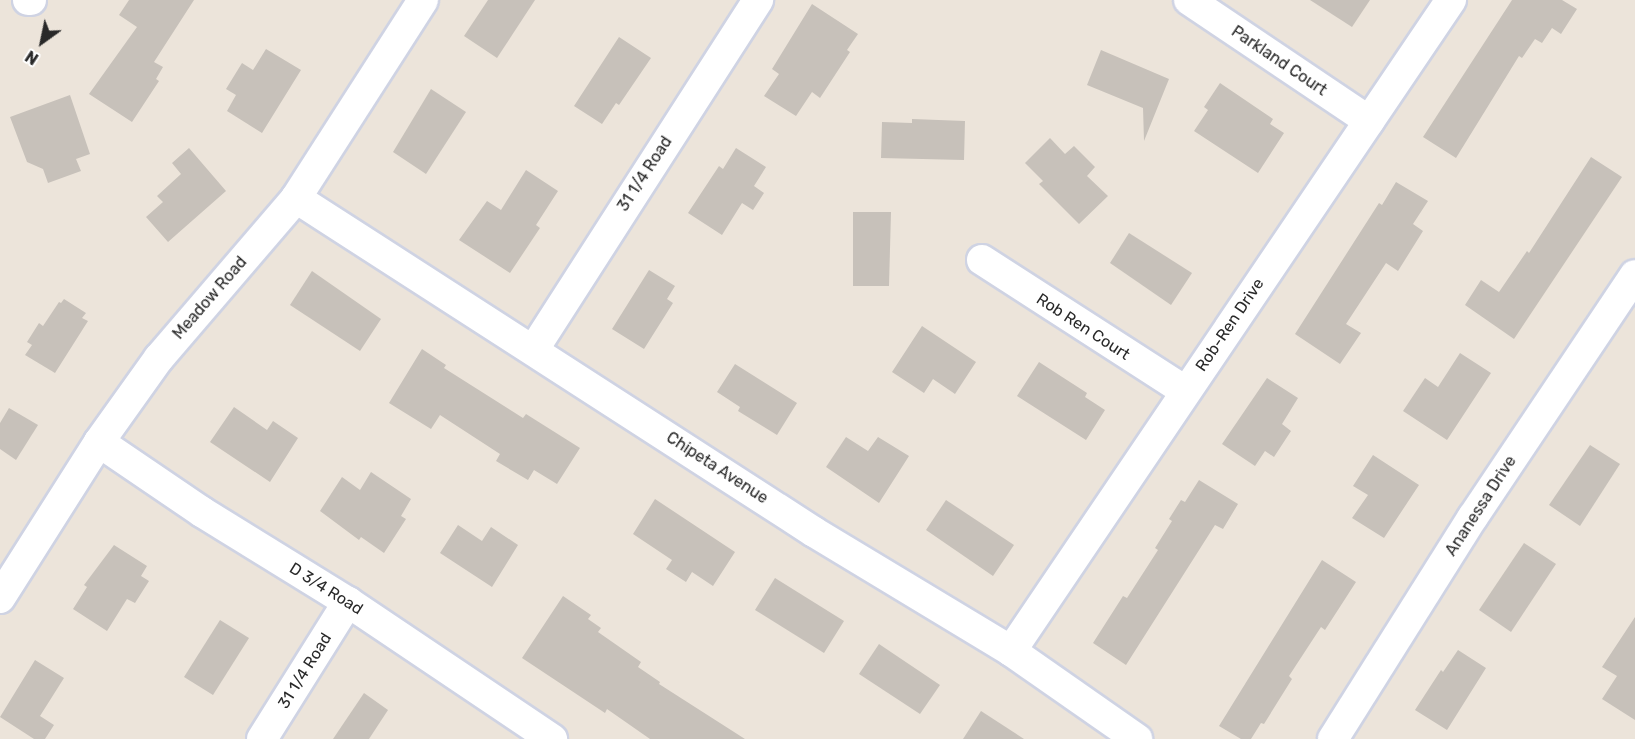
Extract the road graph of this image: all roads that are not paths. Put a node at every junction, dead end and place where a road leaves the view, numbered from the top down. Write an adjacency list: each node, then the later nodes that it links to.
1 (423, 0): 6 (street, Meadow Road)
2 (758, 0): 9 (street, 31 1/4 Road)
3 (1189, 0): 5 (street, Parkland Court)
4 (1451, 0): 5 (street, Rob-Ren Drive)
5 (1369, 121): 10 (street, Rob-Ren Drive)
6 (296, 198): 9 (street, Chipeta Avenue); 11 (street, Meadow Road)
7 (982, 260): 10 (street, Rob Ren Court)
8 (1635, 275): 18 (street, Ananessa Drive)
9 (534, 349): 14 (street, Chipeta Avenue)
10 (1185, 391): 14 (street, Rob-Ren Drive)
11 (99, 442): 12 (street, Meadow Road); 13 (street, D 3/4 Road)
12 (0, 598)
13 (348, 602): 15 (street, 31 1/4 Road); 16 (street, D 3/4 Road)
14 (1011, 651): 17 (street, Chipeta Avenue)
15 (262, 739)
16 (552, 739)
17 (1137, 739)
18 (1333, 739)

